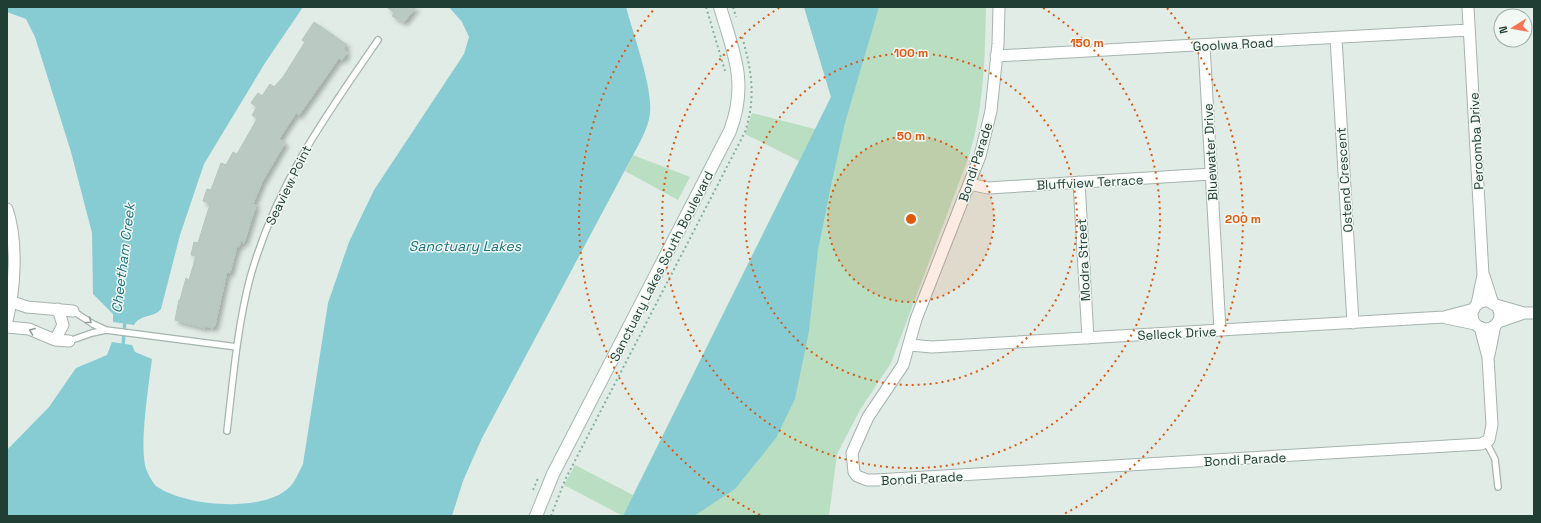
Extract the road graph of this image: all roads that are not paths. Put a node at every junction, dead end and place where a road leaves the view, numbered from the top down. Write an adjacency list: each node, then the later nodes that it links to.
1 (720, 7): 37 (street, Sanctuary Lakes South Boulevard)
2 (999, 7): 8 (street, Bondi Parade)
3 (1468, 7): 4 (street, Peroomba Drive)
4 (1469, 30): 5 (street, Goolwa Road); 13 (street, Peroomba Drive)
5 (1336, 38): 7 (street, Goolwa Road); 22 (street, Ostend Crescent)
6 (378, 40): 32 (lane, Seaview Point)
7 (1204, 45): 8 (street, Goolwa Road); 9 (street, Bluewater Drive)
8 (996, 56): 11 (street, Bondi Parade)
9 (1211, 174): 10 (street, Bluffview Terrace); 27 (street, Bluewater Drive)
10 (1079, 182): 11 (street, Bluffview Terrace); 28 (street, Modra Street)
11 (969, 184): 31 (street, Bondi Parade)
12 (7, 209): 14 (street)
13 (1484, 275): 15 (street, Peroomba Drive); 16 (street, Peroomba Drive)
14 (12, 302): 17 (street); 21 (street)
15 (1494, 304): 16 (street, Selleck Drive); 19 (street, Selleck Drive); 23 (street)
16 (1475, 306): 20 (street, Selleck Drive); 24 (street)
17 (58, 309): 18 (street); 29 (street)
18 (73, 310): 26 (lane, one-way to 26)
19 (1529, 313): 23 (street, Selleck Drive)
20 (1444, 317): 22 (street, Selleck Drive); 24 (street, Selleck Drive)
21 (7, 321)
22 (1353, 323): 27 (street, Selleck Drive)
23 (1497, 323): 24 (street, Selleck Drive); 33 (street)
24 (1477, 326): 33 (street)
25 (7, 327): 29 (street, one-way to 25)
26 (106, 330): 30 (lane); 32 (lane)
27 (1220, 330): 28 (street, Selleck Drive)
28 (1088, 338): 31 (street, Selleck Drive)
29 (55, 340): 30 (street)
30 (69, 340)
31 (910, 345): 35 (street, Bondi Parade)
32 (237, 347): 34 (lane, Seaview Point)
33 (1488, 357): 35 (street)
34 (227, 431)
35 (1486, 442): 36 (lane)
36 (1498, 487)
37 (536, 516)

